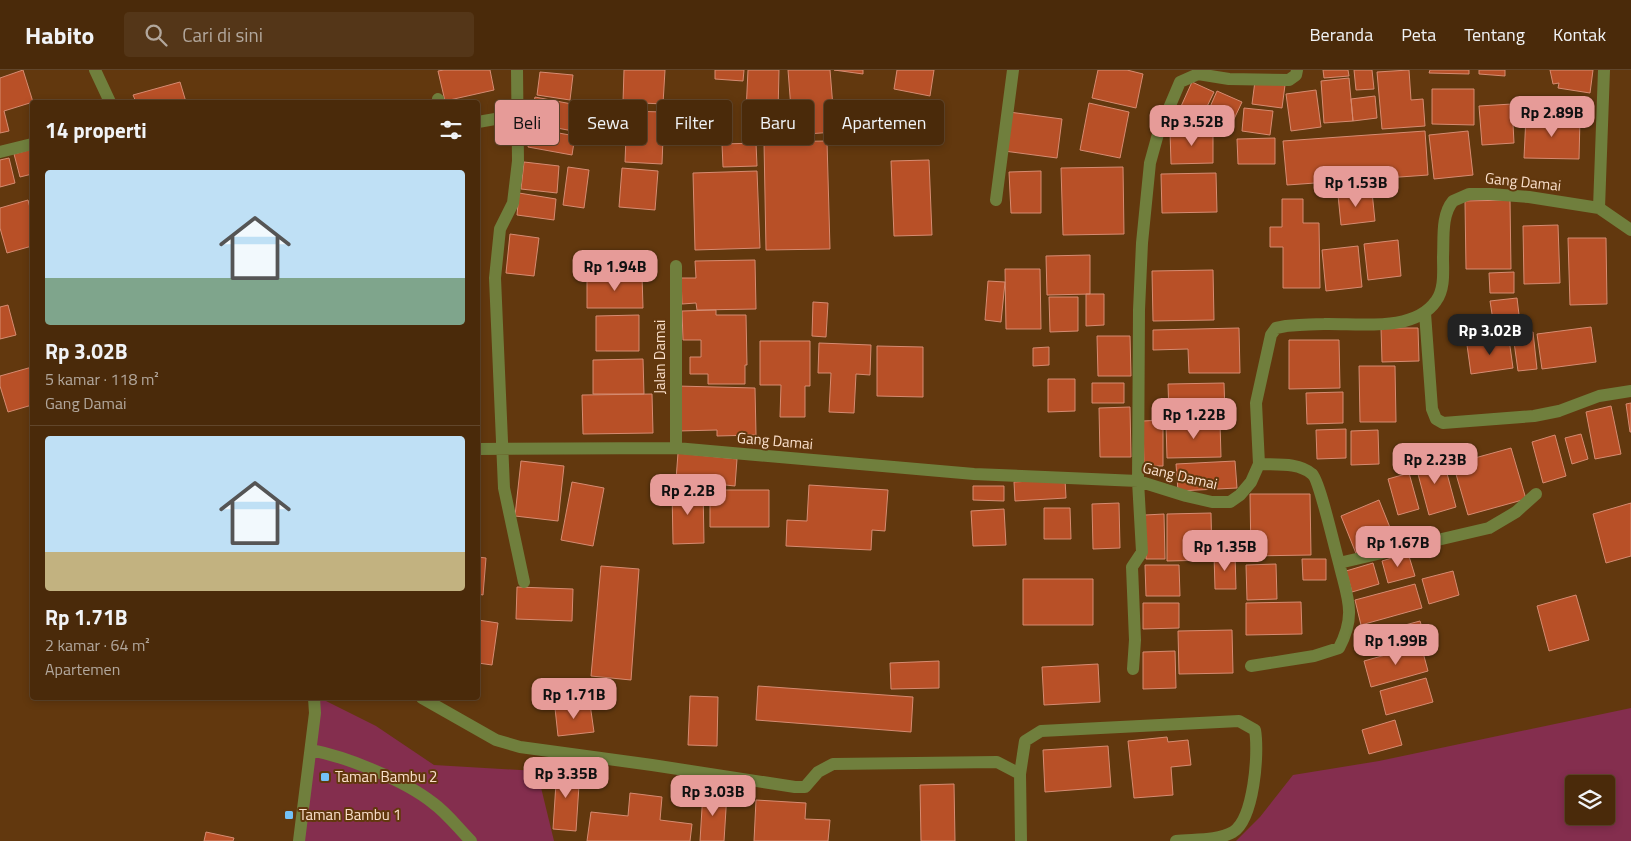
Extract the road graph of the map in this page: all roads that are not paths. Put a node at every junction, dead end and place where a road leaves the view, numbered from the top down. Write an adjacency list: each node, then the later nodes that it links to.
1 (95, 70): 6 (street)
2 (517, 70): 7 (street)
3 (1013, 70): 13 (street)
4 (1297, 70): 23 (street)
5 (1604, 70): 14 (street)
6 (109, 100)
7 (518, 100)
8 (495, 119): 9 (street)
9 (480, 122)
10 (30, 144): 12 (street)
11 (518, 145): 21 (street)
12 (0, 152)
13 (996, 200)
14 (1599, 208): 15 (street, Gang Damai); 17 (street, Gang Damai)
15 (1631, 230)
16 (676, 266): 19 (street, Jalan Damai)
17 (1425, 313): 18 (street); 22 (street, Gang Damai)
18 (1631, 391)
19 (676, 448): 21 (street, Gang Damai); 23 (street, Gang Damai)
20 (480, 449): 21 (street, Gang Damai)
21 (502, 450): 26 (street)
22 (1259, 464): 23 (street, Gang Damai); 25 (street)
23 (1138, 481): 28 (street)
24 (1536, 494): 25 (street)
25 (1339, 563): 27 (street)
26 (524, 582)
27 (1251, 666)
28 (1133, 669)
29 (314, 700): 31 (street)
30 (426, 700): 32 (street)
31 (311, 750): 33 (street); 34 (street)
32 (1020, 774): 35 (street); 36 (street)
33 (300, 841)
34 (471, 841)
35 (1021, 841)
36 (1176, 841)

